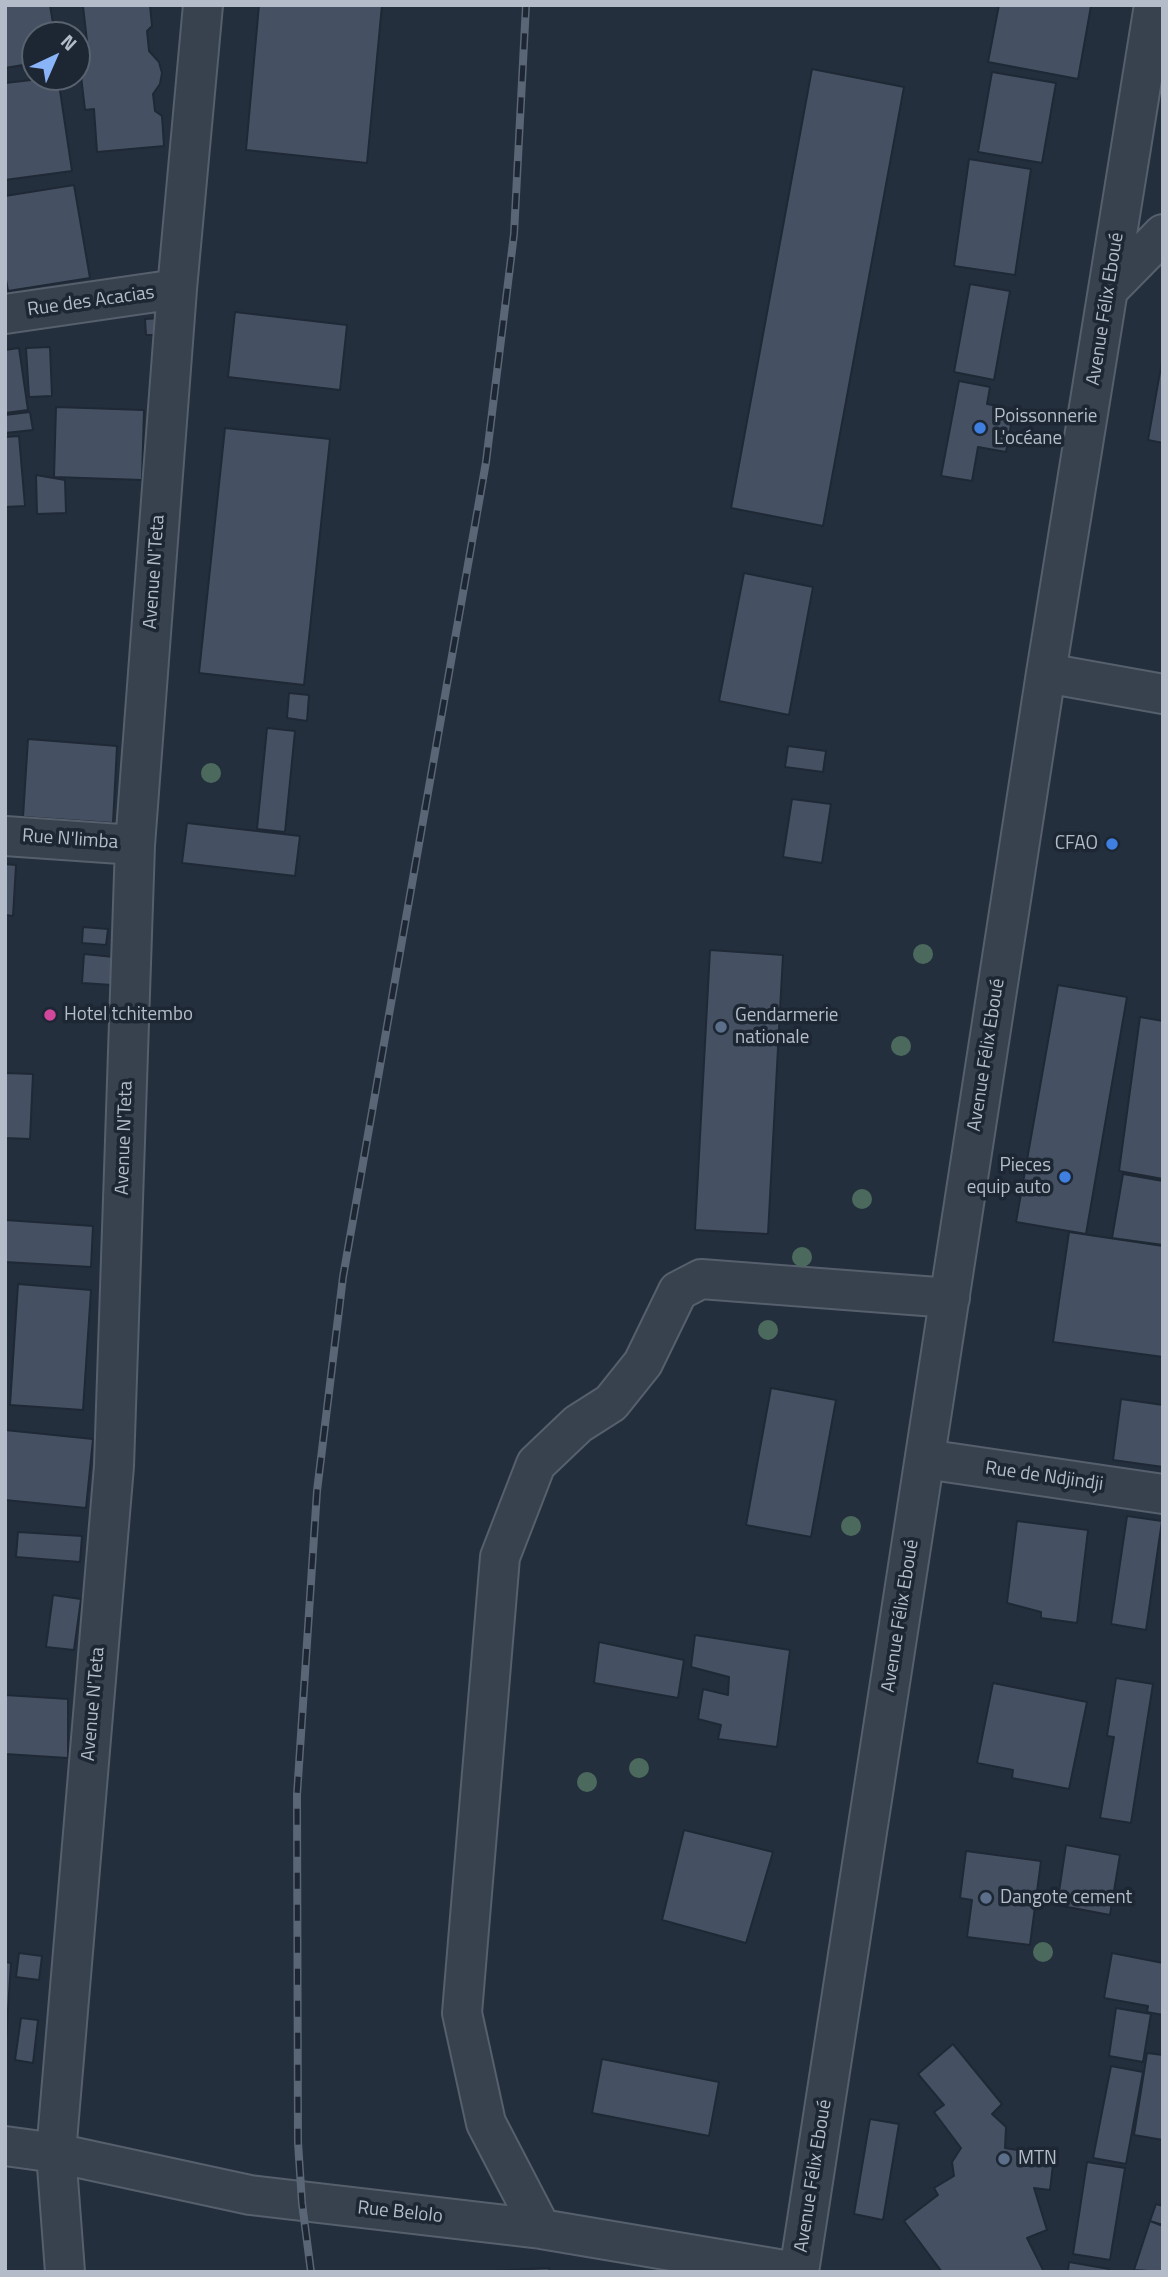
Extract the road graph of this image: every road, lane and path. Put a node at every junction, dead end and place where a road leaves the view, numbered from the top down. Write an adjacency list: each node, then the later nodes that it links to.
1 (203, 5): 5 (street, Avenue N'Teta)
2 (1154, 5): 4 (street, Avenue Félix Eboué)
3 (1163, 234): 4 (street)
4 (1110, 288): 7 (street, Avenue Félix Eboué)
5 (177, 289): 6 (street, Rue des Acacias); 10 (street, Avenue N'Teta)
6 (5, 314)
7 (1046, 673): 8 (street); 11 (street, Avenue Félix Eboué)
8 (1163, 694)
9 (5, 836): 10 (street, Rue N'limba)
10 (135, 845): 15 (street, Avenue N'Teta)
11 (950, 1297): 12 (street, Avenue Félix Eboué); 16 (street)
12 (925, 1459): 13 (street, Rue de Ndjindji); 18 (street, Avenue Félix Eboué)
13 (1163, 1494)
14 (5, 2146): 15 (street, Rue Belolo)
15 (56, 2153): 16 (street, Rue Belolo); 17 (street, Avenue N'Teta)
16 (541, 2229): 18 (street, Rue Belolo)
17 (65, 2272)
18 (798, 2272)

